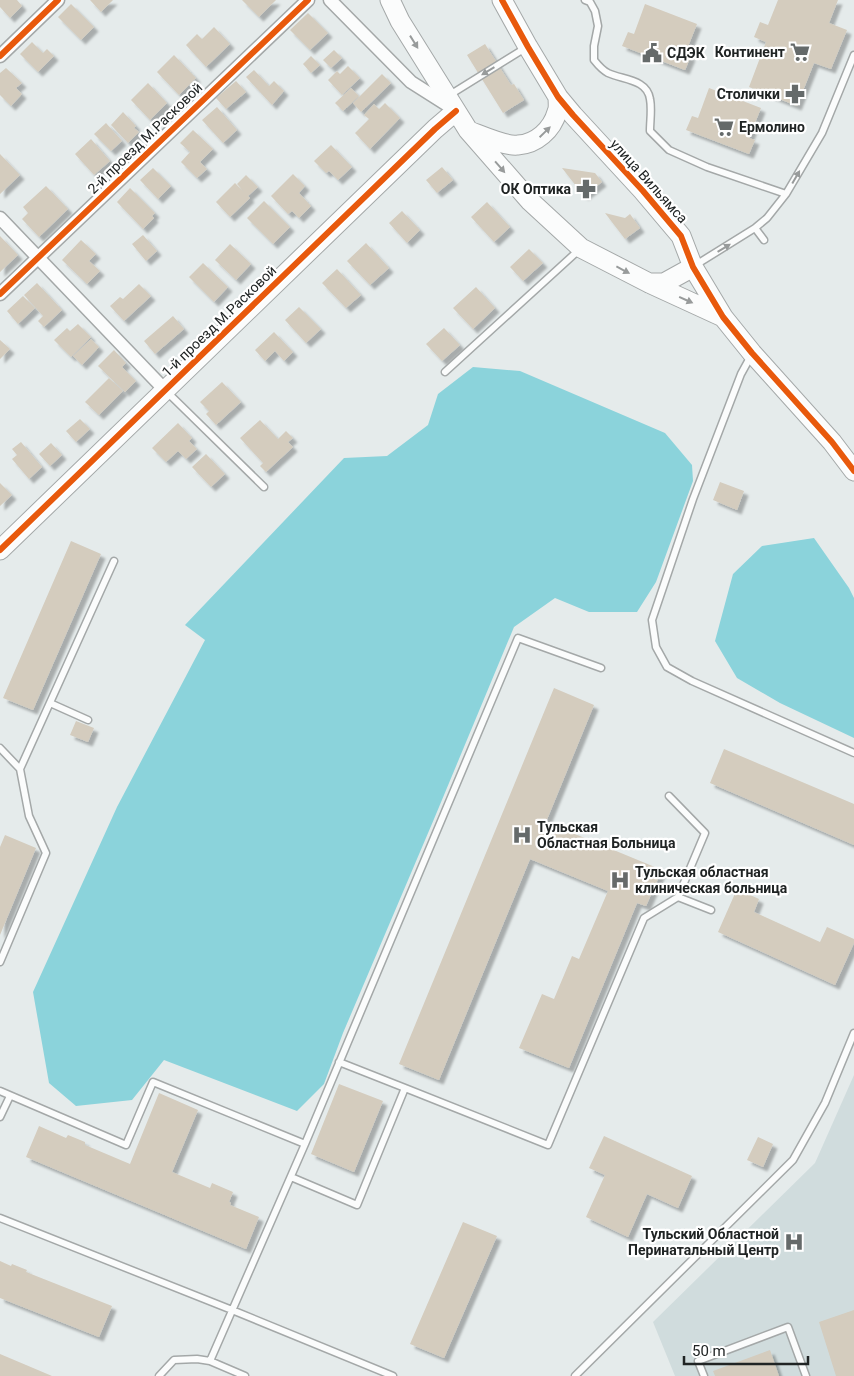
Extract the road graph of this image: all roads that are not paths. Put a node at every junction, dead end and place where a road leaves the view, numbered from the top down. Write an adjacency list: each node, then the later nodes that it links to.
1 (58, 0): 9 (street)
2 (308, 0): 18 (street, 2-й проезд М.Расковой)
3 (330, 0): 11 (street)
4 (390, 0): 11 (street, улица Вильямса, one-way to 11)
5 (502, 0): 7 (street, улица Вильямса)
6 (586, 0): 13 (lane)
7 (528, 47): 10 (street, улица Вильямса); 11 (lane, one-way to 11)
8 (854, 55): 13 (lane, one-way to 8)
9 (0, 56)
10 (558, 97): 12 (street, one-way to 10); 19 (street, улица Вильямса)
11 (452, 103): 12 (street, улица Вильямса); 25 (street, 1-й проезд М.Расковой)
12 (468, 130): 17 (street, улица Вильямса, one-way to 17)
13 (786, 194): 15 (lane)
14 (0, 218): 18 (street)
15 (755, 228): 16 (lane); 19 (lane, one-way to 15)
16 (764, 240)
17 (581, 248): 20 (street, улица Вильямса, one-way to 20); 24 (lane)
18 (38, 258): 21 (street, 2-й проезд М.Расковой); 25 (street)
19 (693, 267): 20 (street); 22 (street, улица Вильямса)
20 (649, 283): 22 (street, улица Вильямса, one-way to 22)
21 (0, 294)
22 (723, 317): 23 (street, улица Вильямса)
23 (752, 353): 26 (street, улица Вильямса); 34 (lane)
24 (445, 372)
25 (165, 390): 27 (lane); 28 (street, 1-й проезд М.Расковой)
26 (854, 471)
27 (264, 487)
28 (0, 550)
29 (114, 561): 31 (lane)
30 (601, 668): 41 (lane)
31 (50, 703): 32 (lane); 35 (lane)
32 (88, 720)
33 (0, 748): 35 (lane)
34 (854, 753)
35 (20, 770): 39 (lane)
36 (669, 796): 37 (lane)
37 (678, 897): 38 (lane); 42 (lane)
38 (712, 910)
39 (0, 962)
40 (854, 1034): 54 (lane)
41 (339, 1062): 42 (lane); 46 (lane)
42 (405, 1088): 47 (lane)
43 (0, 1091): 44 (lane)
44 (10, 1096): 45 (lane); 46 (lane)
45 (0, 1117)
46 (305, 1144): 47 (lane)
47 (291, 1177): 49 (lane)
48 (0, 1218): 49 (lane)
49 (232, 1310): 50 (lane); 53 (lane)
50 (210, 1361): 51 (lane); 52 (lane)
51 (159, 1376)
52 (245, 1376)
53 (393, 1376)
54 (575, 1376)
55 (704, 1376): 56 (lane)
56 (806, 1376)

